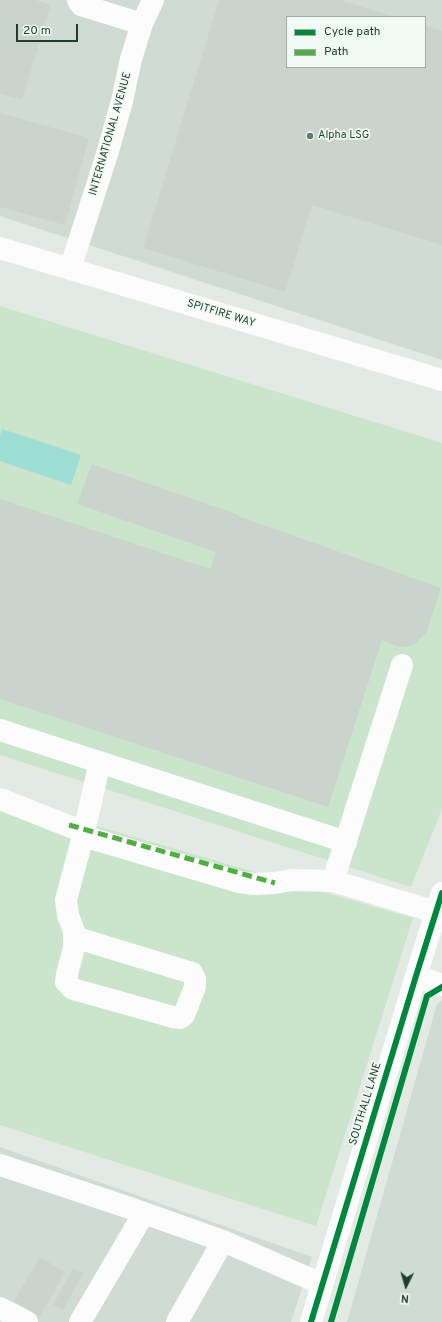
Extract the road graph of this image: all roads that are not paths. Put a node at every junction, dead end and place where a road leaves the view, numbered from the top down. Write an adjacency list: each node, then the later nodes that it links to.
1 (78, 0): 3 (street)
2 (153, 0): 3 (street, INTERNATIONAL AVENUE)
3 (142, 24): 5 (street, INTERNATIONAL AVENUE)
4 (0, 248): 5 (street, SPITFIRE WAY)
5 (70, 268): 6 (street, SPITFIRE WAY)
6 (442, 380)
7 (402, 665): 12 (street)
8 (0, 730): 9 (street)
9 (100, 762): 11 (street); 12 (street)
10 (0, 799): 11 (street)
11 (83, 836): 13 (street); 15 (street)
12 (346, 842): 13 (street)
13 (333, 881): 14 (street)
14 (439, 903): 16 (street, SOUTHALL LANE)
15 (74, 937): 15 (street)
16 (416, 976): 17 (street); 21 (street, SOUTHALL LANE)
17 (442, 985)
18 (0, 1165): 19 (street)
19 (144, 1213): 20 (street); 24 (street)
20 (223, 1241): 21 (street); 25 (street)
21 (322, 1284): 26 (street, SOUTHALL LANE)
22 (0, 1308): 23 (street)
23 (26, 1322)
24 (80, 1322)
25 (177, 1322)
26 (311, 1322)

